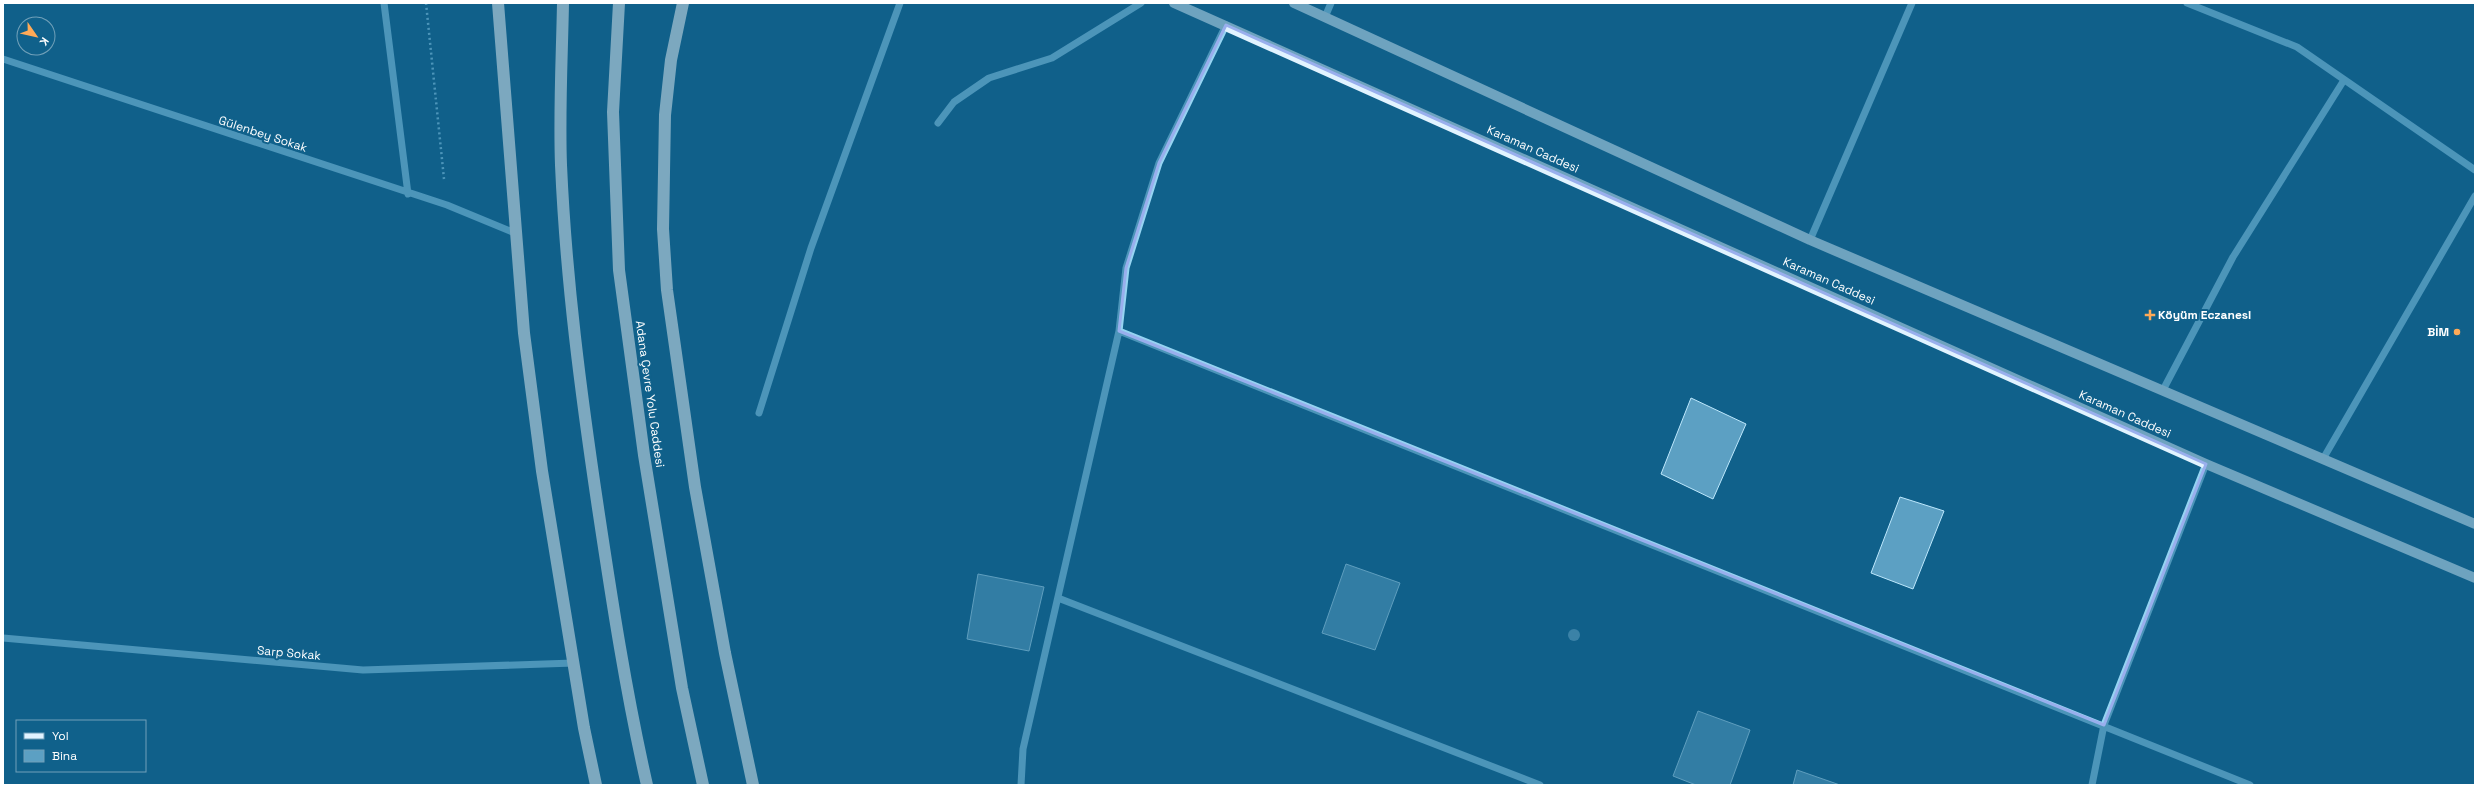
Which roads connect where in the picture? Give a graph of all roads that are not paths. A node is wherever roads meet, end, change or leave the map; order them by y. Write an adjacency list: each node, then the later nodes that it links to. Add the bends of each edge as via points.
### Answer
1 (384, 3): 19 (street)
2 (498, 3): 21 (highway)
3 (563, 3): 35 (highway, via 561,163 565,236 581,397 614,620 632,721)
4 (619, 3): 36 (highway, Adana Çevre Yolu Caddesi, via 613,112 619,270 644,455 682,688)
5 (683, 3): 37 (highway, via 671,60 665,115 664,229 667,290 695,488 725,653)
6 (900, 3): 25 (street, via 811,248)
7 (1141, 3): 17 (street, via 1052,58 989,78 954,102)
8 (1174, 3): 14 (main road, Karaman Caddesi)
9 (1294, 3): 13 (main road)
10 (1331, 3): 13 (street)
11 (1912, 3): 22 (street)
12 (2187, 3): 16 (street, via 2297,47)
13 (1326, 17): 22 (main road)
14 (1226, 26): 23 (street, via 1159,163 1126,268); 27 (main road, Karaman Caddesi)
15 (3, 59): 19 (street, Gülenbey Sokak)
16 (2344, 80): 18 (street); 24 (street, via 2233,256)
17 (938, 123)
18 (2475, 170)
19 (408, 194): 21 (street, Gülenbey Sokak, via 447,205)
20 (2475, 196): 26 (street)
21 (515, 233): 32 (highway, via 524,333 542,471)
22 (1810, 240): 24 (main road)
23 (1119, 332): 30 (street); 33 (street)
24 (2163, 390): 26 (main road)
25 (759, 413)
26 (2323, 459): 28 (main road)
27 (2206, 464): 29 (main road, Karaman Caddesi); 33 (street)
28 (2475, 524)
29 (2475, 578)
30 (1058, 598): 38 (street, via 1023,750); 39 (street)
31 (3, 638): 32 (street, Sarp Sokak, via 363,670)
32 (574, 663): 34 (highway)
33 (2104, 725): 40 (street); 41 (street)
34 (596, 785)
35 (647, 785)
36 (703, 785)
37 (753, 785)
38 (1021, 785)
39 (1540, 785)
40 (2092, 785)
41 (2250, 785)

